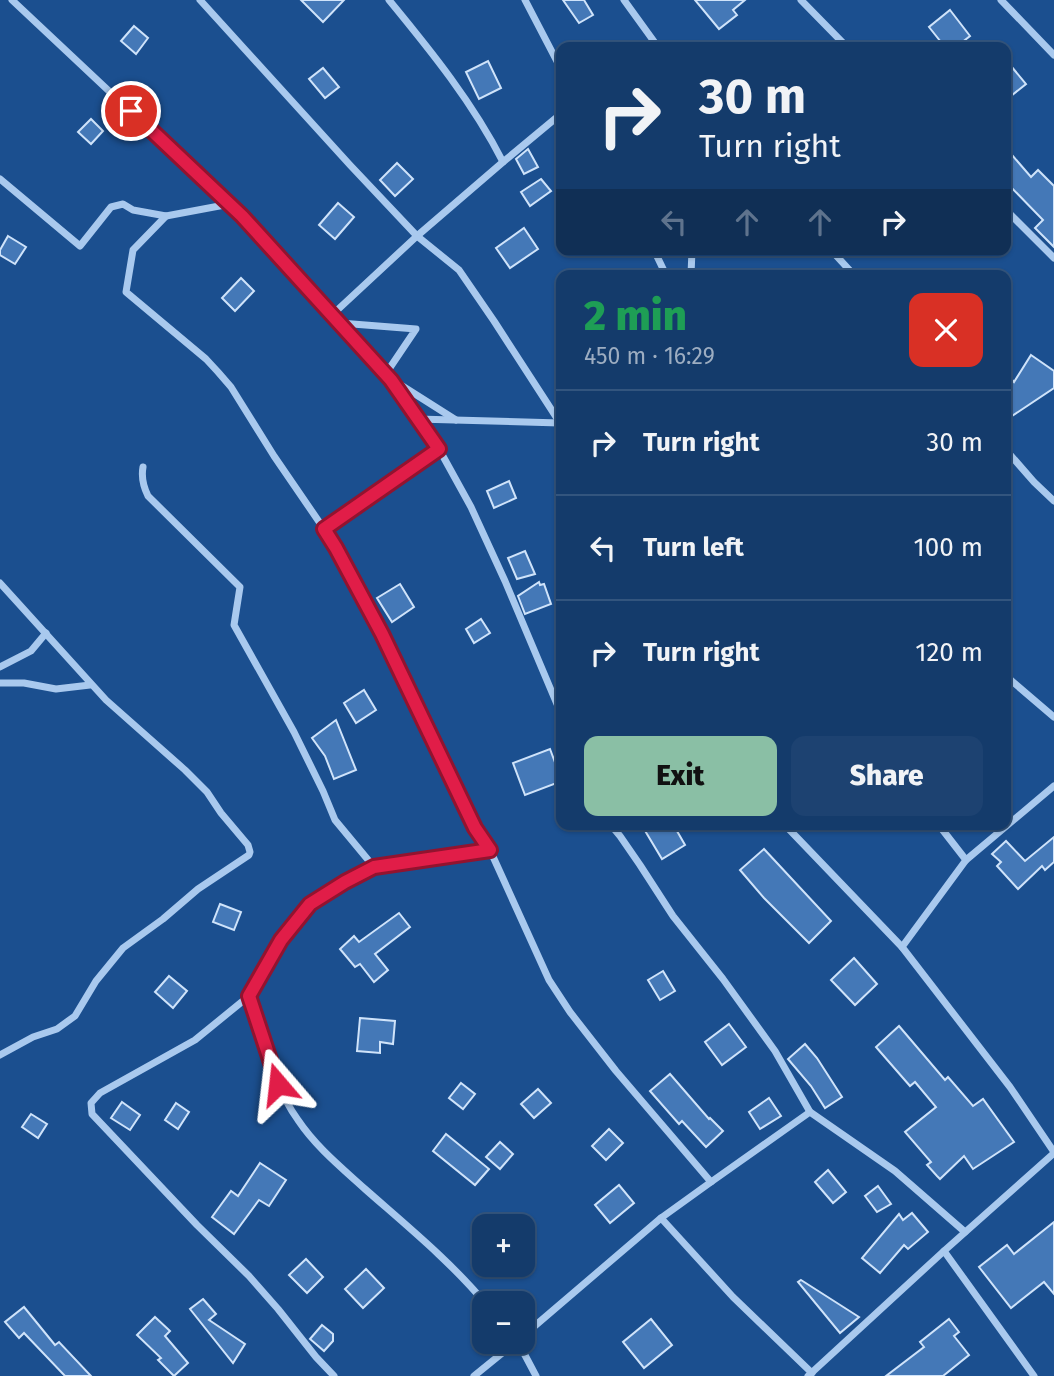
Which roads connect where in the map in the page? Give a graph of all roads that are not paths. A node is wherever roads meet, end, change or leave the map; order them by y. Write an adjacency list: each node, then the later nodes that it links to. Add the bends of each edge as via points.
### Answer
1 (12, 0): 15 (street)
2 (200, 0): 18 (street)
3 (389, 0): 13 (street, via 428,47 487,131)
4 (525, 0): 11 (street)
5 (624, 0): 8 (street)
6 (801, 0): 9 (street)
7 (1001, 0): 10 (street)
8 (654, 42)
9 (842, 42)
10 (1054, 55)
11 (556, 59)
12 (556, 118): 13 (street)
13 (503, 162): 18 (street)
14 (0, 179): 17 (street, via 79,246 111,207 123,204)
15 (230, 204): 17 (street); 22 (street)
16 (1011, 215): 20 (street)
17 (166, 216): 33 (street, via 133,250 127,292 206,359 231,387)
18 (417, 236): 22 (street); 25 (street, via 459,270)
19 (837, 256): 21 (street)
20 (1054, 258)
21 (849, 270)
22 (332, 316): 23 (street)
23 (339, 323): 24 (street); 24 (street, via 416,329)
24 (386, 375): 26 (street); 27 (street)
25 (556, 416)
26 (417, 419): 27 (street); 29 (street)
27 (456, 420): 28 (street)
28 (556, 424)
29 (439, 449): 33 (street); 40 (street, via 471,507)
30 (1011, 456): 32 (street)
31 (142, 467): 50 (street, via 148,496 240,587 234,625 294,732 335,820)
32 (1054, 501)
33 (324, 529): 48 (street)
34 (0, 583): 35 (street)
35 (47, 633): 36 (street, via 31,652); 39 (street)
36 (0, 667)
37 (1011, 680): 41 (street)
38 (0, 683): 39 (street, via 56,689)
39 (90, 685): 53 (street, via 208,792 250,852 123,948 75,1016)
40 (556, 702)
41 (1054, 717)
42 (1054, 786): 43 (street)
43 (1011, 822)
44 (615, 830): 54 (street, via 775,1051)
45 (790, 830): 51 (street)
46 (943, 830): 49 (street)
47 (1002, 830): 49 (street)
48 (490, 850): 50 (street); 56 (street, via 549,980 570,1012)
49 (966, 860): 51 (street)
50 (374, 867): 52 (street, via 310,904 281,940)
51 (902, 947): 55 (street)
52 (249, 996): 60 (street, via 278,1084 297,1120 329,1157); 65 (street, via 195,1040 100,1093 91,1103 92,1114 249,1276)
53 (0, 1055)
54 (810, 1112): 56 (street); 58 (street, via 894,1171)
55 (1054, 1152): 58 (street)
56 (711, 1182): 57 (street)
57 (661, 1218): 61 (street); 64 (street)
58 (965, 1232): 59 (street)
59 (944, 1251): 64 (street); 68 (street)
60 (475, 1291)
61 (535, 1326)
62 (502, 1354): 66 (street)
63 (524, 1354): 67 (street)
64 (810, 1374)
65 (334, 1376)
66 (474, 1376)
67 (536, 1376)
68 (1034, 1376)

